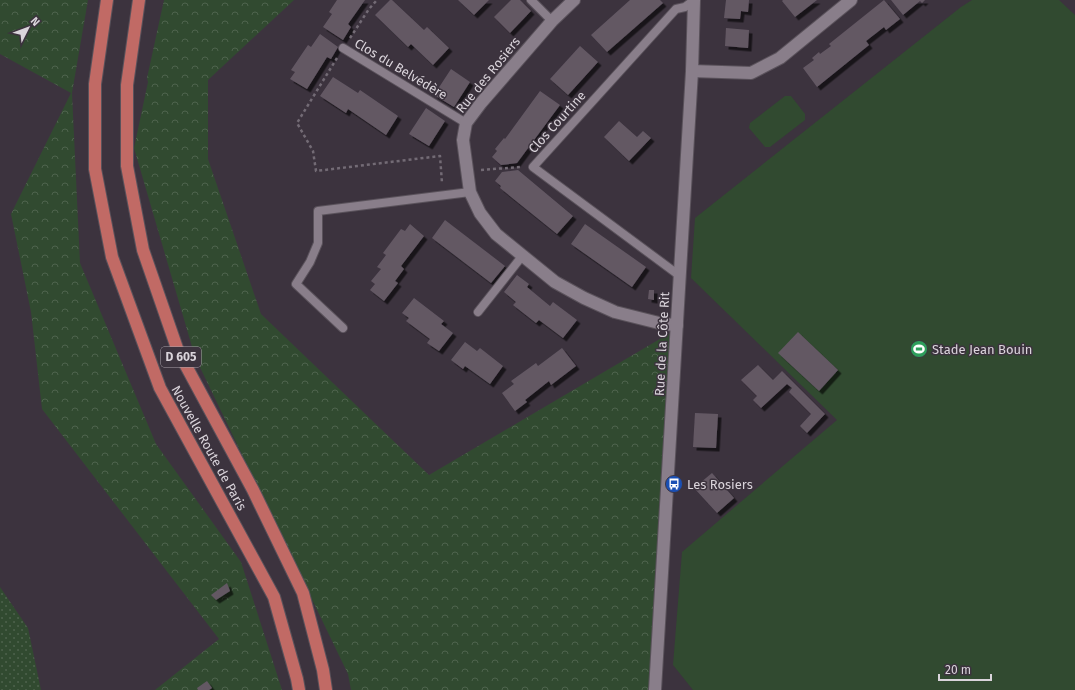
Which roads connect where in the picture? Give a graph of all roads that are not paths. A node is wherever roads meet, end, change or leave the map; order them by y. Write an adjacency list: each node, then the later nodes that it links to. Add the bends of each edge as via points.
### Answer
1 (107, 0): 17 (main road, Nouvelle Route de Paris / D 605, via 96,84 95,169 112,257 160,388 274,596)
2 (139, 0): 18 (main road, Nouvelle Route de Paris / D 605, via 127,85 127,166 143,250 178,351 253,490 303,593)
3 (530, 0): 7 (lane)
4 (574, 0): 7 (street, Rue des Rosiers)
5 (694, 0): 9 (street, Rue de la Côte Rit); 13 (lane, Clos Courtine, via 685,7 676,9 533,166)
6 (851, 0): 9 (street, via 780,58 751,74)
7 (552, 21): 10 (street, Rue des Rosiers, via 480,103)
8 (343, 48): 10 (lane, Clos du Belvédère)
9 (692, 71): 13 (street, Rue de la Côte Rit)
10 (466, 123): 11 (street, Rue des Rosiers, via 463,140)
11 (470, 192): 12 (street, Rue des Rosiers, via 480,213 496,234); 16 (lane, via 318,211 318,243 296,284)
12 (523, 255): 14 (lane); 15 (street, Rue des Rosiers, via 555,282 584,298 615,312)
13 (680, 276): 15 (street, Rue de la Côte Rit)
14 (478, 312)
15 (677, 325): 19 (street, Rue de la Côte Rit)
16 (343, 328)
17 (299, 690)
18 (326, 690)
19 (655, 690)

